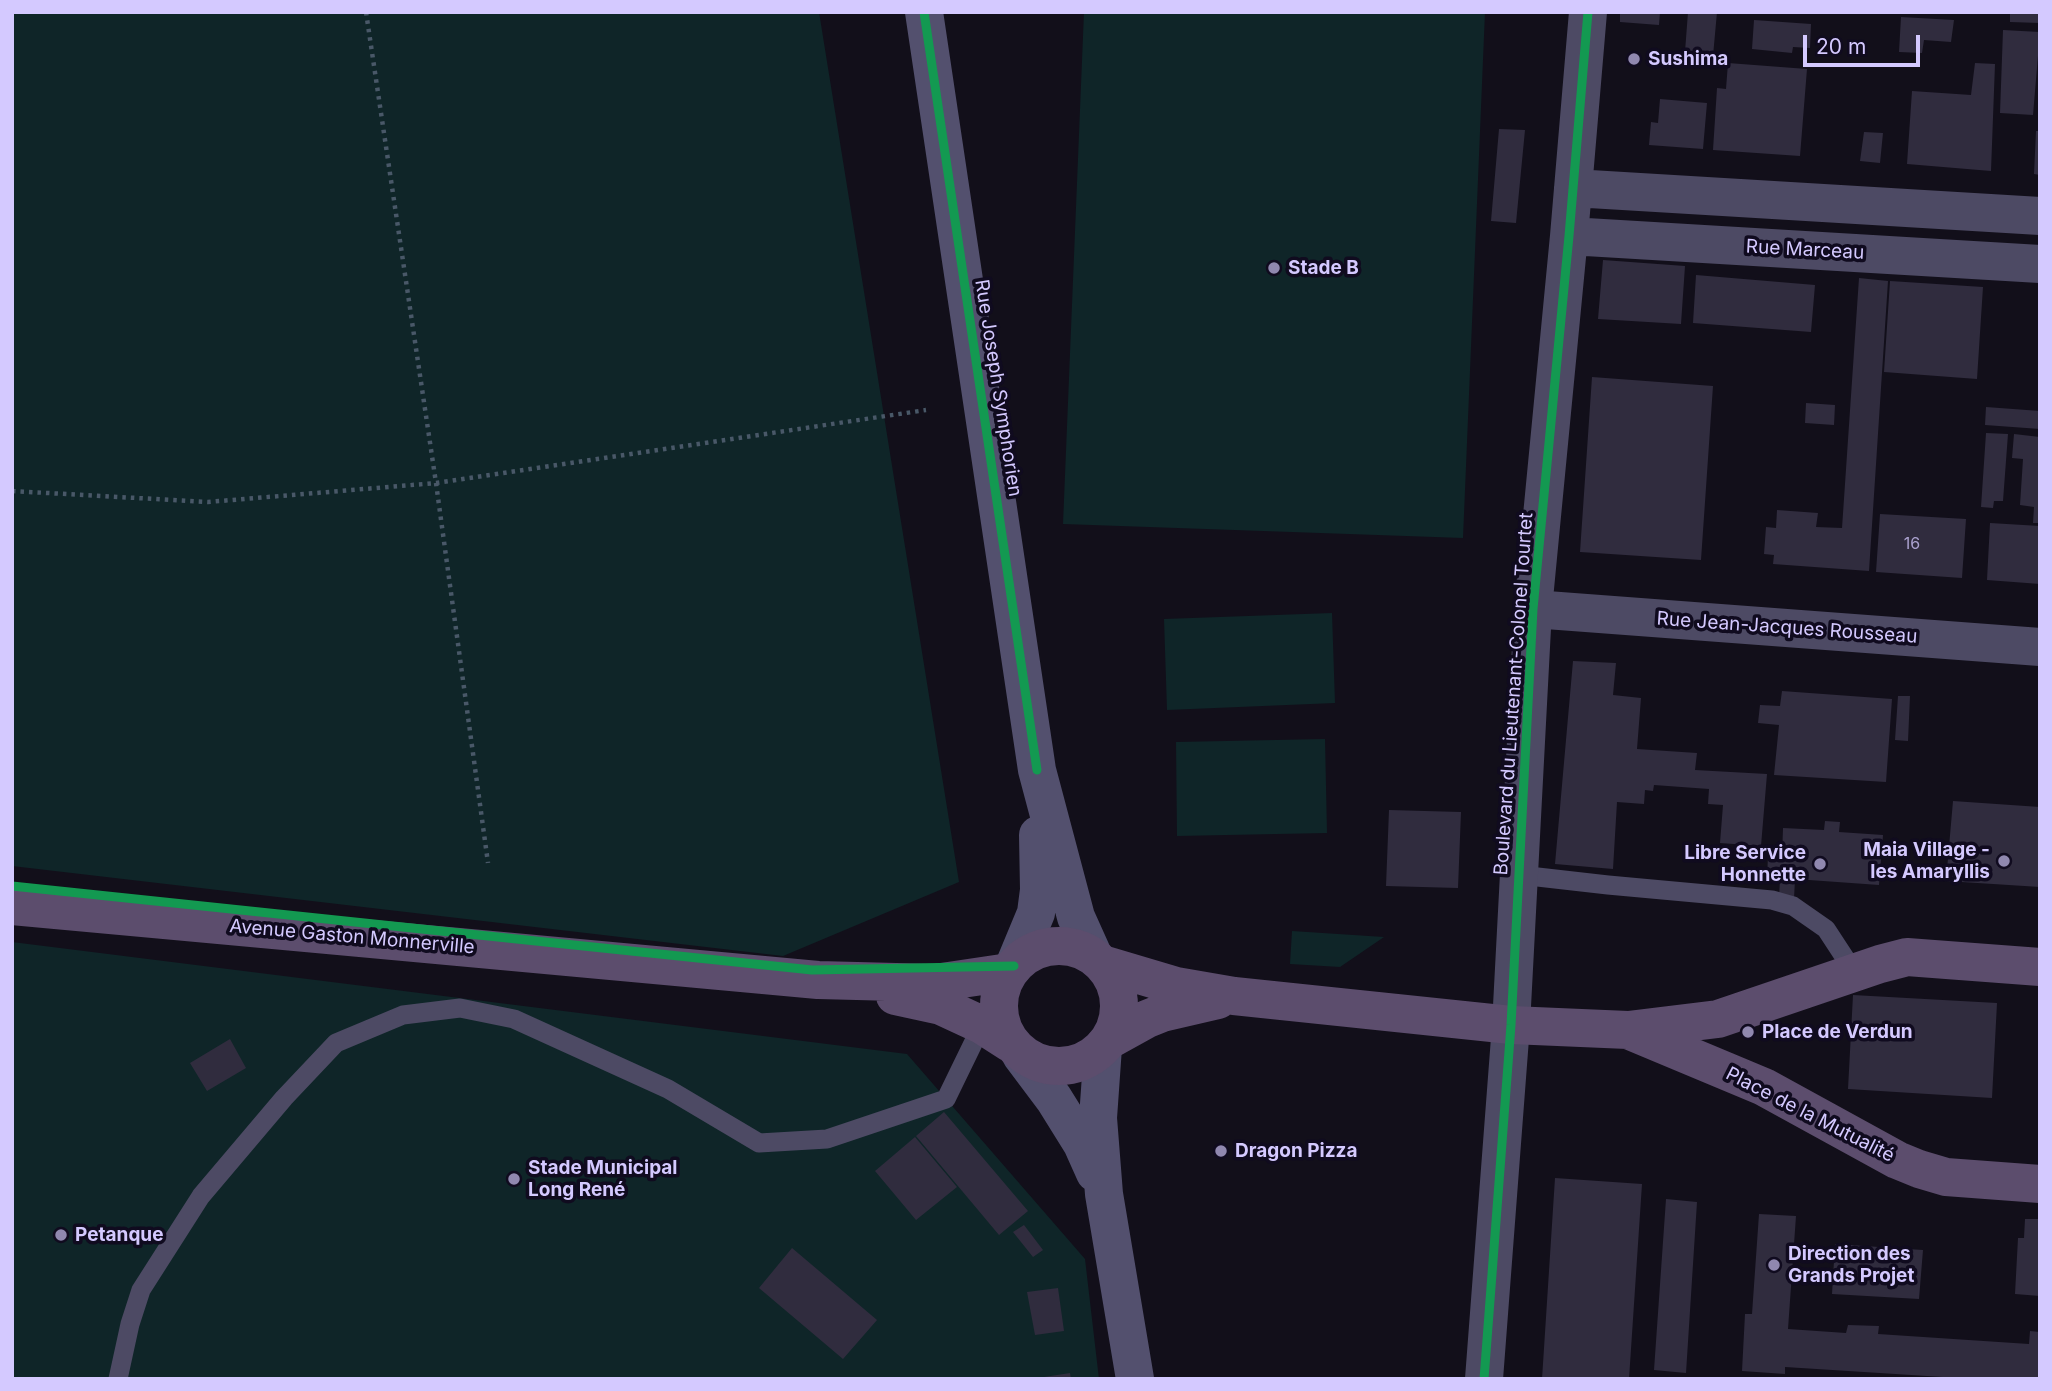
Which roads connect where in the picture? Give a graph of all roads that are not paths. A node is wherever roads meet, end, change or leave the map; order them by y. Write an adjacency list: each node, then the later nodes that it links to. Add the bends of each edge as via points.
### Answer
1 (924, 12): 9 (street, Rue Joseph Symphorien)
2 (1588, 12): 3 (street, Boulevard du Lieutenant-Colonel Tourtet)
3 (1573, 188): 4 (street); 5 (street, Boulevard du Lieutenant-Colonel Tourtet)
4 (2040, 216)
5 (1570, 236): 6 (street, Rue Marceau); 7 (street, Boulevard du Lieutenant-Colonel Tourtet)
6 (2040, 264)
7 (1534, 609): 8 (street, Rue Jean-Jacques Rousseau); 10 (street, Boulevard du Lieutenant-Colonel Tourtet)
8 (2040, 647)
9 (1037, 770): 12 (street, Rue Joseph Symphorien, via 1076,918); 14 (street, Rue Joseph Symphorien, via 1036,913)
10 (1520, 874): 15 (lane, via 1772,900 1793,906 1837,942); 18 (street, Boulevard du Lieutenant-Colonel Tourtet)
11 (12, 906): 16 (main road, Avenue Gaston Monnerville)
12 (1098, 960): 14 (main road, via 1081,950 1052,946 1024,956); 17 (main road, via 1176,986); 21 (main road, via 1112,977 1120,1009)
13 (2040, 967): 15 (main road, via 1907,957)
14 (1011, 969): 16 (main road, Avenue Gaston Monnerville, via 936,983); 20 (main road, via 998,1001)
15 (1849, 974): 19 (main road, via 1718,1019)
16 (818, 980): 20 (main road, Avenue Gaston Monnerville, via 941,1006)
17 (1234, 996): 18 (main road); 21 (main road, via 1162,1013)
18 (1511, 1025): 19 (main road); 26 (street, Boulevard du Lieutenant-Colonel Tourtet)
19 (1629, 1031): 22 (main road, Place de la Mutualité, via 1764,1087 1919,1169 1946,1177)
20 (1005, 1041): 21 (main road, via 1041,1065 1063,1067 1085,1061); 23 (street, via 1055,1099); 24 (lane, via 946,1099 827,1139 759,1143 668,1089 514,1018 460,1008 403,1015 336,1042 201,1196 141,1290)
21 (1107, 1044): 23 (street, via 1098,1118)
22 (2040, 1184)
23 (1104, 1194): 25 (street)
24 (118, 1379)
25 (1135, 1379)
26 (1484, 1379)

